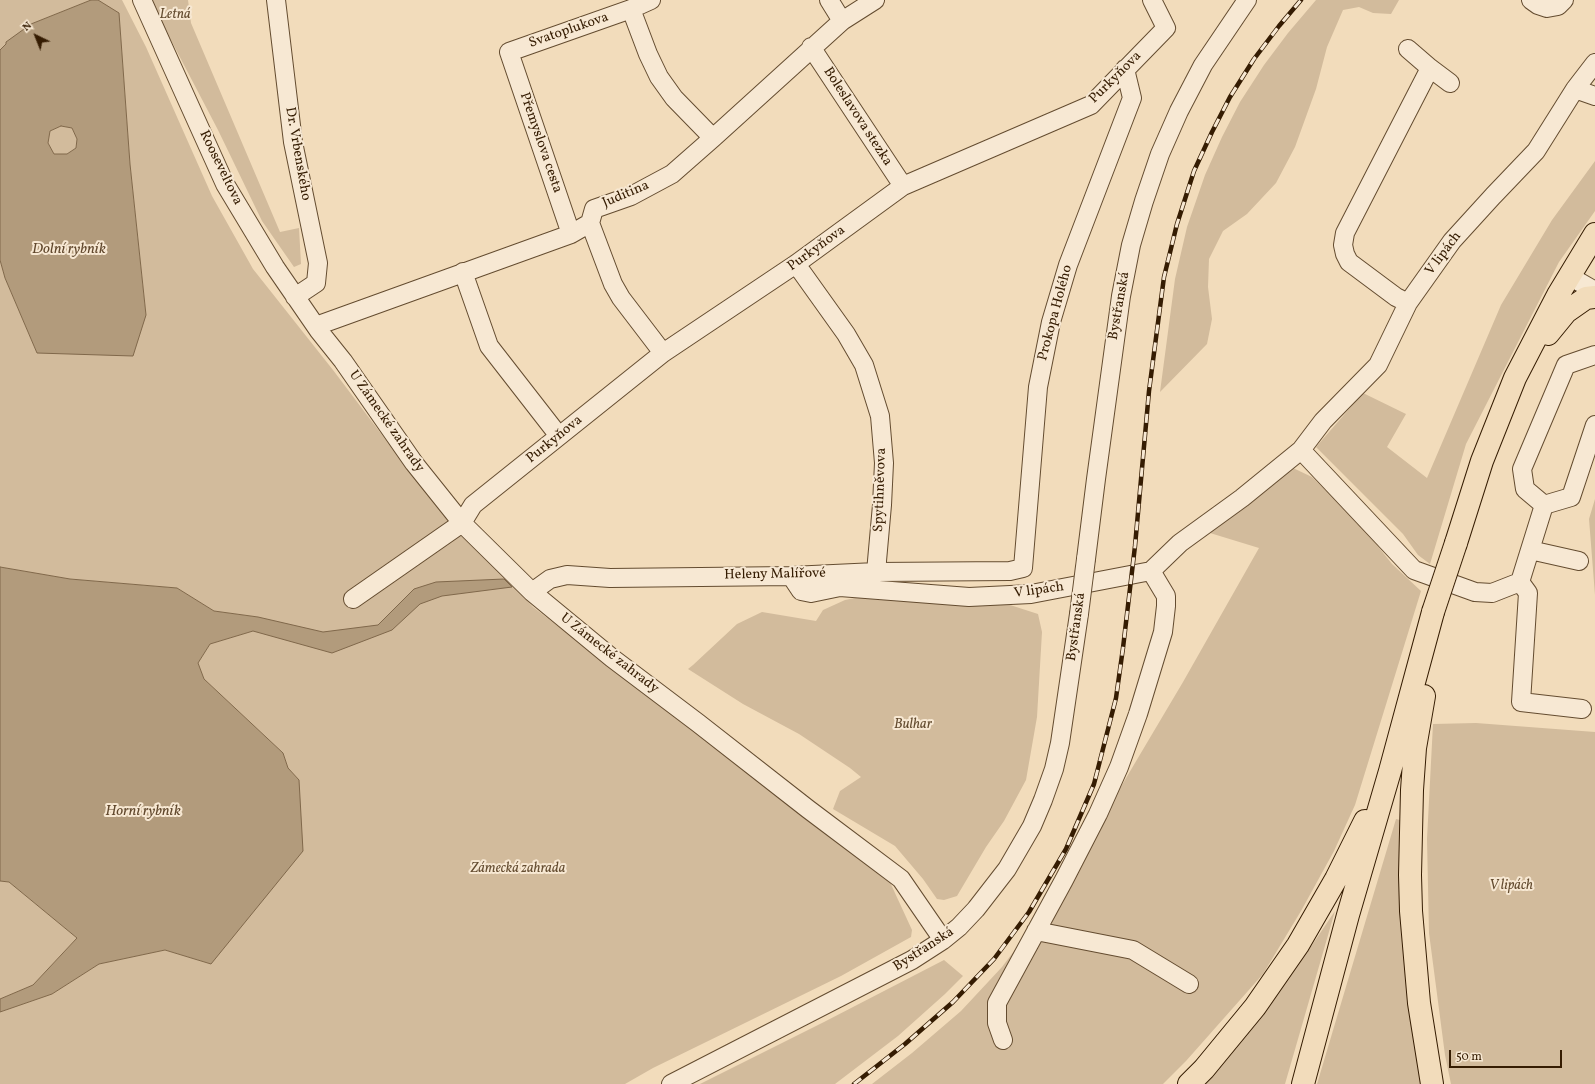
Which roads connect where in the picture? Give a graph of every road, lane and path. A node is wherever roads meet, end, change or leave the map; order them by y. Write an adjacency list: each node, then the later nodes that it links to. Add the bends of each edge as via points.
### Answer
1 (142, 0): 30 (street, Rooseveltova, via 225,184)
2 (276, 0): 30 (street, Dr. Vrbenského, via 293,142 318,263 316,284)
3 (651, 0): 10 (street, Svatoplukova)
4 (829, 0): 11 (street)
5 (875, 0): 11 (street, Juditina)
6 (1152, 0): 17 (street, Purkyňova, via 1166,28)
7 (1247, 0): 55 (street, Bystřanská, bridge, via 1203,64 1160,154 1131,245 1121,296 1079,614 1054,769 1032,826 1021,846 993,889 959,927)
8 (1531, 0): 9 (street, via 1548,8 1558,6)
9 (1564, 0)
10 (631, 9): 14 (street, Svatoplukova); 21 (street, via 659,77 674,98)
11 (842, 21): 12 (street, Juditina)
12 (811, 47): 21 (street, Juditina); 22 (street, Boleslavova stezka)
13 (1408, 49): 16 (street)
14 (509, 52): 24 (street, Přemyslova cesta)
15 (1595, 63): 19 (street, V lipách)
16 (1430, 68): 18 (street); 32 (street, via 1345,233 1343,245 1344,254 1349,262)
17 (1125, 69): 22 (street, Purkyňova, via 1091,105); 44 (street, Prokopa Holého, via 1132,98 1068,265 1051,322 1038,386)
18 (1450, 83)
19 (1575, 89): 20 (street); 32 (street, V lipách, via 1536,151 1452,241)
20 (1595, 96)
21 (713, 138): 23 (street, Juditina, via 672,174 631,196 594,209)
22 (903, 186): 26 (street, Purkyňova)
23 (590, 223): 24 (street, Juditina); 34 (street, via 613,284)
24 (571, 234): 27 (street, Juditina)
25 (1595, 234): 28 (main road)
26 (796, 264): 34 (street, Purkyňova); 46 (street, Spytihněvova, via 846,334 864,365 880,416 884,463)
27 (463, 272): 33 (street, Juditina); 38 (street, via 490,346)
28 (1569, 276): 29 (street); 36 (main road)
29 (1595, 291)
30 (296, 297): 33 (street, Rooseveltova)
31 (1595, 297): 36 (main road, via 1586,298 1566,312)
32 (1408, 303): 39 (street, V lipách, via 1378,365 1323,421)
33 (316, 326): 41 (street, U Zámecké zahrady, via 414,463)
34 (663, 353): 38 (street, Purkyňova)
35 (1595, 355): 40 (street, via 1566,365 1522,469 1524,489)
36 (1515, 378): 51 (main road, bridge, via 1482,461 1456,543)
37 (1595, 425): 40 (street, via 1571,497)
38 (559, 436): 41 (street, Purkyňova, via 473,505)
39 (1300, 450): 45 (street, V lipách, via 1242,498 1180,543); 48 (street, via 1414,570 1475,592 1492,593)
40 (1544, 505): 42 (street)
41 (462, 523): 49 (street, U Zámecké zahrady); 50 (street)
42 (1530, 550): 43 (street); 48 (street)
43 (1579, 561)
44 (1023, 568): 46 (street, Heleny Malířové, via 1010,571)
45 (1151, 571): 47 (street, V lipách, via 1031,594 969,597 840,587 811,593 801,591); 54 (street, via 1166,596 1166,606 1163,632 1138,714 1101,807)
46 (876, 572): 47 (street, Heleny Malířové)
47 (791, 576): 49 (street, Heleny Malířové, via 610,578 568,575 550,579)
48 (1520, 582): 52 (street, via 1528,593 1521,702)
49 (532, 592): 55 (street, U Zámecké zahrady, via 749,772 808,810 901,879)
50 (352, 599)
51 (1438, 613): 53 (main road); 61 (main road, via 1418,725 1412,783 1411,829 1411,911 1419,1003)
52 (1582, 709)
53 (1390, 771): 59 (main road, via 1336,879 1298,945 1255,1007); 60 (main road)
54 (1036, 931): 56 (street, via 1133,950); 57 (street, via 997,1003 997,1023)
55 (943, 940): 58 (street, Bystřanská, via 912,960)
56 (1189, 984)
57 (1003, 1040)
58 (671, 1084)
59 (1189, 1084)
60 (1303, 1084)
61 (1432, 1084)

